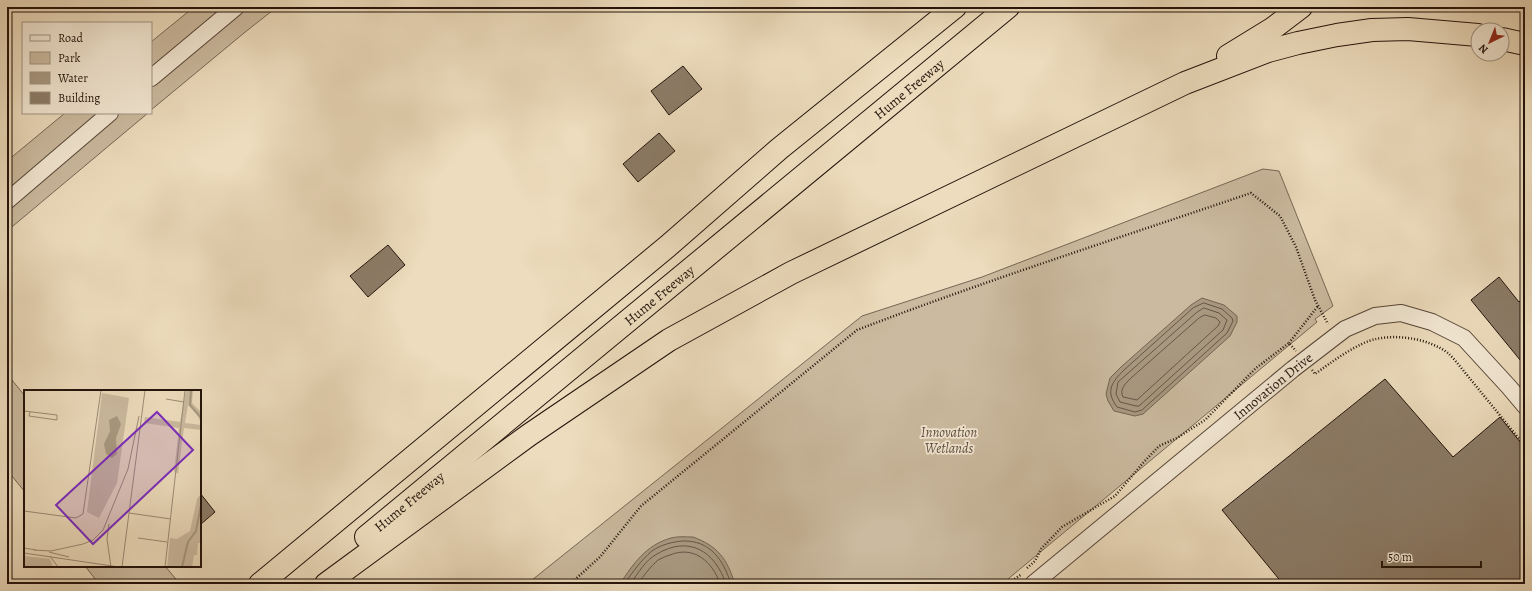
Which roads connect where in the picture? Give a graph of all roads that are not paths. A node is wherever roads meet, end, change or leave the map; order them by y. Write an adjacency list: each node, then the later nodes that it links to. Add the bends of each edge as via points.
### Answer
1 (236, 7): 8 (street)
2 (955, 7): 13 (highway, via 779,149 668,246)
3 (1008, 7): 14 (highway, Hume Freeway)
4 (1301, 7): 9 (highway, via 1272,29)
5 (1470, 34): 9 (highway, via 1408,29 1372,30 1337,35 1268,51)
6 (1510, 41): 7 (highway)
7 (1525, 44)
8 (152, 77)
9 (1185, 83): 15 (highway, via 790,273 669,340 529,435)
10 (109, 114): 11 (street)
11 (7, 201)
12 (1525, 406): 16 (street, Innovation Drive, via 1464,338 1432,322 1401,313 1375,316 1345,329 1293,369)
13 (260, 584)
14 (310, 584)
15 (326, 584)
16 (1033, 584)

